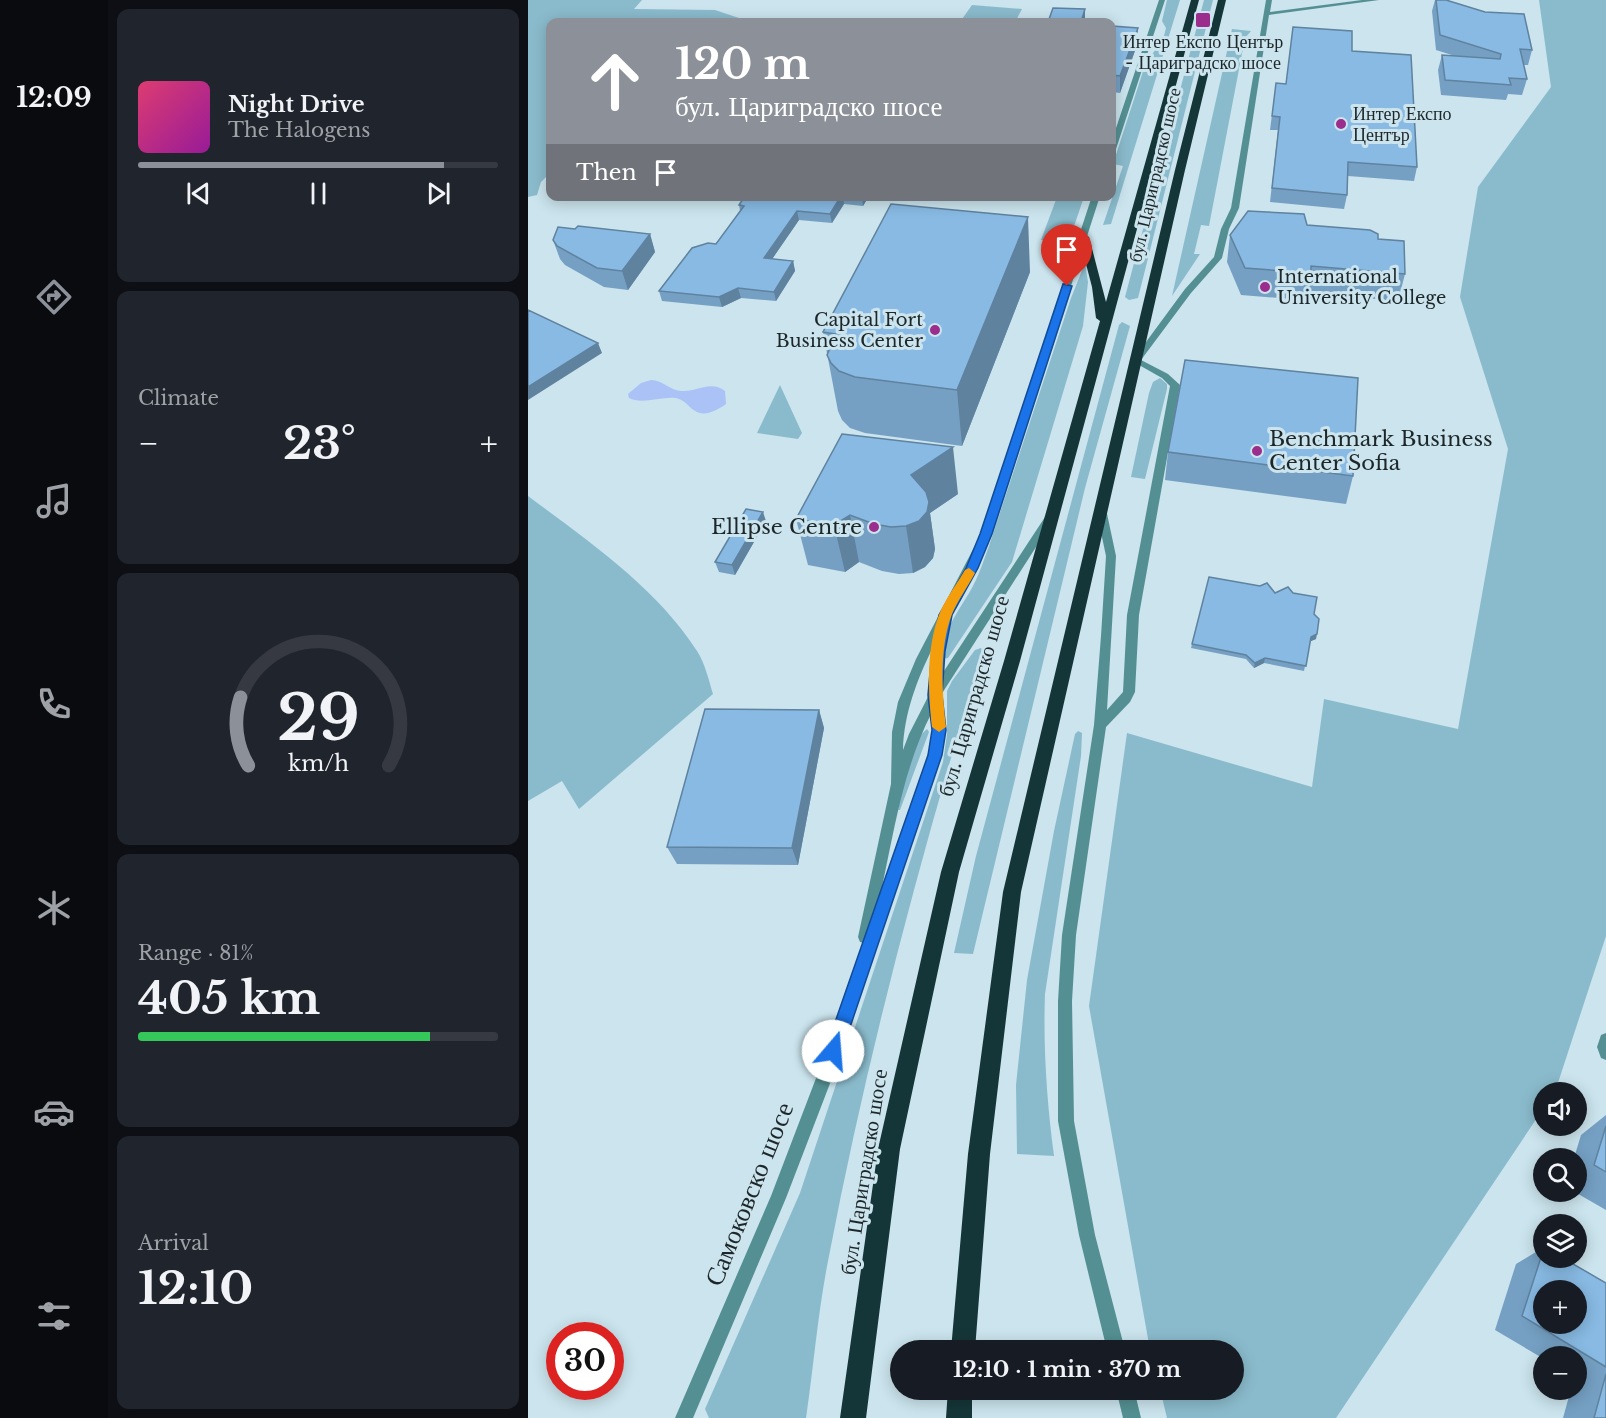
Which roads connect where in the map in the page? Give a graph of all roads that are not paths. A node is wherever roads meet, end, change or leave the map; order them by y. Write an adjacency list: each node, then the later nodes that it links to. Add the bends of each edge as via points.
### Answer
1 (1162, 0): 7 (street, бул. Цариградско шосе)
2 (1195, 0): 10 (highway, бул. Цариградско шосе)
3 (1222, 0): 11 (highway, бул. Цариградско шосе)
4 (1269, 0): 6 (street, бул. Цариградско шосе)
5 (1376, 0): 6 (street)
6 (1267, 14): 11 (street, бул. Цариградско шосе, via 1235,208 1218,258 1188,291)
7 (1116, 137)
8 (1095, 201): 9 (street, бул. Цариградско шосе)
9 (1084, 237): 10 (highway, via 1098,287); 14 (street, бул. Цариградско шосе, via 986,534)
10 (1103, 324): 13 (highway, бул. Цариградско шосе)
11 (1136, 362): 12 (highway, бул. Цариградско шосе); 16 (street, via 1176,385 1133,615 1129,693)
12 (1101, 509): 16 (street, via 1111,556); 21 (highway, бул. Цариградско шосе, via 1012,892 979,1154)
13 (1050, 518): 15 (street, Самоковско шосе); 26 (highway, бул. Цариградско шосе, via 950,872 889,1149)
14 (946, 615): 15 (street, бул. Цариградско шосе, via 938,651); 17 (street, бул. Цариградско шосе, via 923,655 903,704 897,739)
15 (935, 695): 17 (street, Самоковско шосе, via 915,734); 18 (street, Самоковско шосе, via 939,730 935,755)
16 (1100, 725): 22 (street, via 1069,935 1066,1121 1087,1235)
17 (897, 784): 18 (street, Самоковско шосе)
18 (854, 987): 25 (street, Самоковско шосе, via 826,1073 777,1198)
19 (1606, 1041): 20 (street)
20 (1606, 1053)
21 (964, 1340)
22 (1113, 1340)
23 (959, 1400): 27 (highway)
24 (1128, 1400): 28 (street)
25 (684, 1418)
26 (853, 1418)
27 (958, 1418)
28 (1132, 1418)

